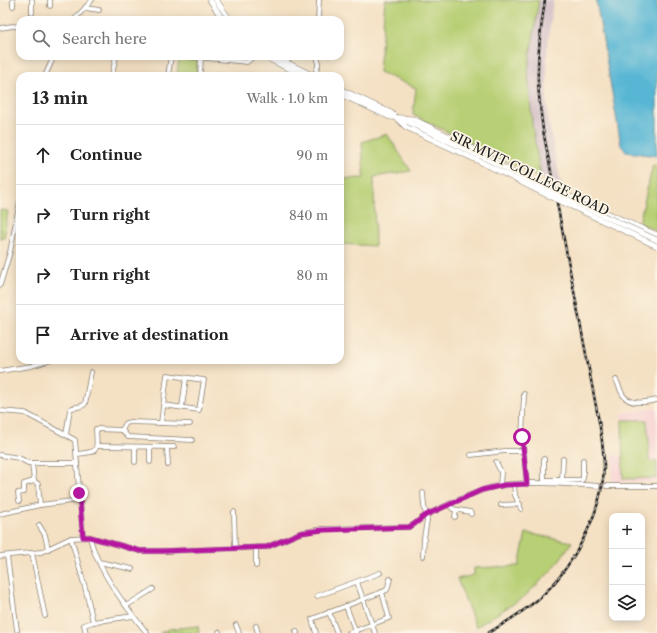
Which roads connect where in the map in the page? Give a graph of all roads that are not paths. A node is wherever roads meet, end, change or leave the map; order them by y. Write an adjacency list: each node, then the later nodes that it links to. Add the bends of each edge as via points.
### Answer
1 (13, 0): 8 (street)
2 (32, 0): 12 (street)
3 (50, 0): 9 (street)
4 (92, 0): 10 (street)
5 (210, 0): 14 (main road)
6 (216, 0): 15 (main road)
7 (319, 0): 16 (street)
8 (14, 6)
9 (50, 6)
10 (85, 8): 11 (street); 13 (street)
11 (99, 10)
12 (32, 13)
13 (79, 16)
14 (220, 16)
15 (227, 16)
16 (318, 16)
17 (16, 26): 18 (street)
18 (0, 28)
19 (52, 60): 28 (street)
20 (115, 60): 29 (street)
21 (170, 60): 30 (street)
22 (201, 60): 31 (street)
23 (228, 60): 24 (street)
24 (249, 60)
25 (271, 60): 32 (main road)
26 (282, 60): 33 (main road)
27 (318, 60): 34 (street)
28 (47, 72)
29 (113, 72)
30 (169, 72)
31 (200, 72)
32 (296, 72)
33 (306, 72)
34 (316, 72)
35 (344, 91): 37 (main road, SIR MVIT COLLEGE ROAD, via 391,112)
36 (344, 96): 37 (main road, SIR MVIT COLLEGE ROAD)
37 (395, 117): 38 (main road, SIR MVIT COLLEGE ROAD, via 406,127); 40 (main road, SIR MVIT COLLEGE ROAD, via 413,119 562,196 580,199)
38 (482, 159): 41 (main road, SIR MVIT COLLEGE ROAD, bridge); 42 (main road, SIR MVIT COLLEGE ROAD, bridge, via 541,192)
39 (16, 232): 43 (street)
40 (657, 236)
41 (657, 240)
42 (657, 246)
43 (0, 285)
44 (38, 364): 45 (street)
45 (0, 371)
46 (91, 372): 57 (street, via 85,404 70,409)
47 (186, 378): 51 (street, via 167,375); 52 (street); 52 (street, via 204,380 199,410)
48 (616, 380): 50 (street, via 627,400 644,403)
49 (524, 394): 64 (street)
50 (657, 400)
51 (163, 405): 52 (street); 54 (street)
52 (182, 407)
53 (0, 412): 57 (street, via 25,413)
54 (161, 423): 55 (street); 56 (street, via 130,422 126,423)
55 (190, 424)
56 (122, 430): 58 (street, via 128,437); 59 (street, via 96,429)
57 (66, 435): 65 (street, via 75,440)
58 (192, 440)
59 (97, 446): 60 (street); 65 (street, via 92,452)
60 (135, 447): 63 (street); 71 (street)
61 (168, 447): 62 (street); 63 (street); 76 (street)
62 (174, 447)
63 (150, 448): 72 (street)
64 (524, 451): 67 (street); 80 (street)
65 (76, 454): 75 (street)
66 (0, 455): 74 (street)
67 (471, 455)
68 (544, 459): 79 (street)
69 (563, 459): 77 (street)
70 (583, 460): 77 (street, via 582,480)
71 (135, 462)
72 (150, 462)
73 (496, 462): 82 (street, via 501,472)
74 (32, 463): 75 (street); 78 (street)
75 (77, 463): 87 (street)
76 (168, 465)
77 (562, 480): 79 (street)
78 (34, 481): 88 (street, via 24,484 24,492 18,492); 90 (street, via 38,484)
79 (544, 482): 80 (street); 83 (street)
80 (527, 484): 81 (street)
81 (514, 485): 82 (street); 89 (street, via 515,495)
82 (500, 486): 91 (street, via 482,490)
83 (598, 486)
84 (606, 486): 85 (street)
85 (657, 486)
86 (423, 493): 98 (street)
87 (80, 500): 90 (street); 101 (street)
88 (19, 501)
89 (520, 504): 92 (street); 93 (street)
90 (40, 505): 96 (street)
91 (449, 505): 94 (street); 98 (street)
92 (501, 505)
93 (521, 509)
94 (456, 510): 97 (street); 99 (street)
95 (234, 512): 105 (street)
96 (0, 514)
97 (471, 514)
98 (426, 515): 104 (street, via 409,527 322,530 300,533 267,547); 110 (street)
99 (455, 517)
100 (39, 524): 106 (street)
101 (83, 537): 102 (street); 103 (street)
102 (90, 537): 105 (street, via 140,551); 111 (street)
103 (71, 538): 106 (street); 126 (street)
104 (256, 547): 105 (street); 112 (street)
105 (235, 548)
106 (48, 549): 107 (street)
107 (32, 553): 109 (street); 124 (street)
108 (0, 556): 109 (street)
109 (7, 556): 130 (street)
110 (423, 556)
111 (99, 562): 113 (street); 121 (street)
112 (256, 566)
113 (132, 569)
114 (380, 573): 116 (street)
115 (390, 579): 118 (street, via 387,590)
116 (357, 582): 119 (street); 120 (street)
117 (153, 589): 121 (street)
118 (382, 592): 120 (street); 128 (street, via 389,618)
119 (317, 596)
120 (364, 599): 122 (street); 128 (street)
121 (126, 606): 125 (street)
122 (346, 606): 123 (street); 131 (street)
123 (329, 612): 136 (street, via 312,619); 137 (street)
124 (45, 616)
125 (133, 616): 126 (street); 133 (street)
126 (93, 622): 132 (street, via 84,625)
127 (236, 625): 134 (street)
128 (372, 625): 131 (street); 139 (street)
129 (256, 626): 135 (street)
130 (17, 630)
131 (356, 632): 138 (street)
132 (86, 633)
133 (147, 633)
134 (239, 633)
135 (258, 633)
136 (316, 633)
137 (337, 633)
138 (349, 633)
139 (375, 633)

